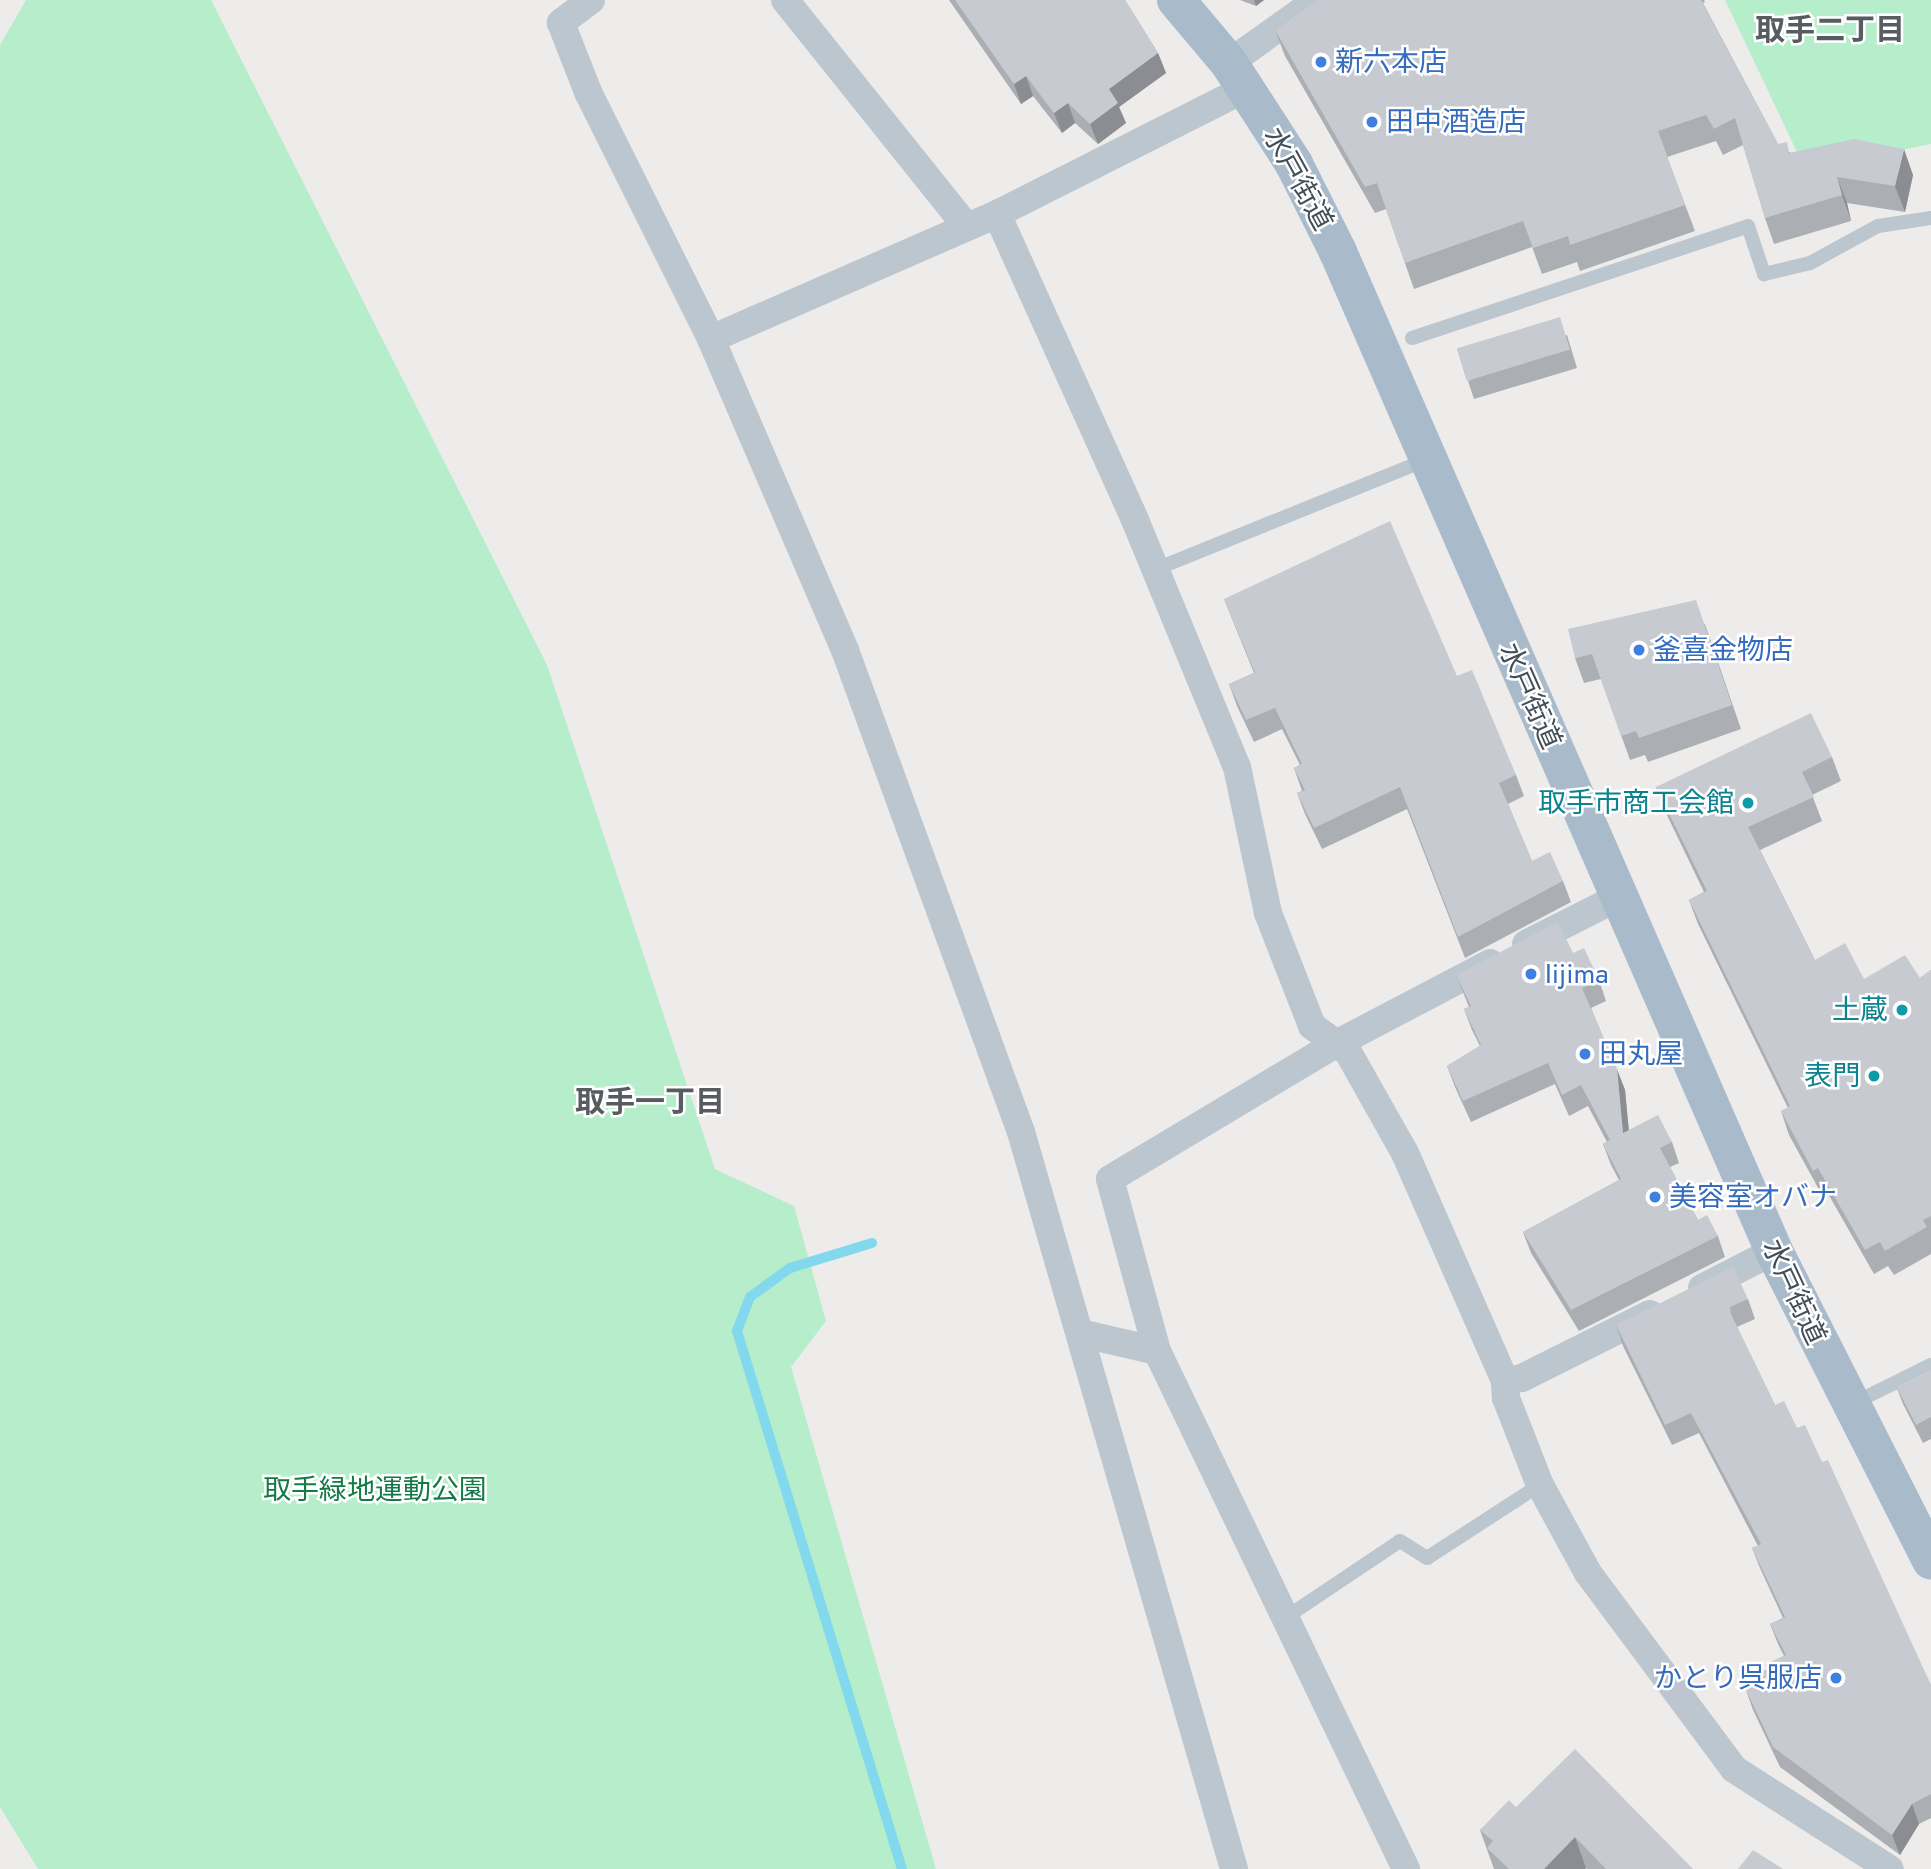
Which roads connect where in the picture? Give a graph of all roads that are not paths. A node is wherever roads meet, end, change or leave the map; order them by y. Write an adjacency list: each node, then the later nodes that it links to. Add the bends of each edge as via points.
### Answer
1 (592, 0): 10 (street, via 561,23 588,92)
2 (785, 0): 8 (street)
3 (1176, 0): 5 (main road, 水戸街道)
4 (1317, 0): 5 (street)
5 (1237, 76): 6 (street); 11 (main road, 水戸街道, via 1305,186)
6 (997, 214): 8 (street); 12 (street)
7 (1931, 218): 9 (lane, via 1878,226 1810,263 1763,274 1748,226)
8 (967, 227): 10 (street)
9 (1412, 338)
10 (711, 339): 16 (street, via 845,650 1021,1132)
11 (1430, 459): 12 (lane); 13 (main road, 水戸街道)
12 (1156, 569): 14 (street, via 1237,767 1268,913 1312,1026)
13 (1619, 897): 14 (street); 15 (main road, 水戸街道)
14 (1336, 1044): 17 (street, via 1110,1179); 19 (street, via 1348,1052 1405,1153)
15 (1774, 1251): 19 (street, via 1522,1378); 20 (main road, 水戸街道)
16 (1084, 1334): 17 (street); 24 (street)
17 (1157, 1351): 23 (street)
18 (1931, 1365): 20 (lane)
19 (1505, 1381): 21 (street, via 1506,1398)
20 (1849, 1405): 22 (main road, 水戸街道)
21 (1540, 1485): 23 (lane, via 1427,1558 1400,1541); 26 (street, via 1588,1573 1734,1769)
22 (1931, 1560)
23 (1282, 1620): 25 (street)
24 (1234, 1869)
25 (1406, 1869)
26 (1890, 1869)

